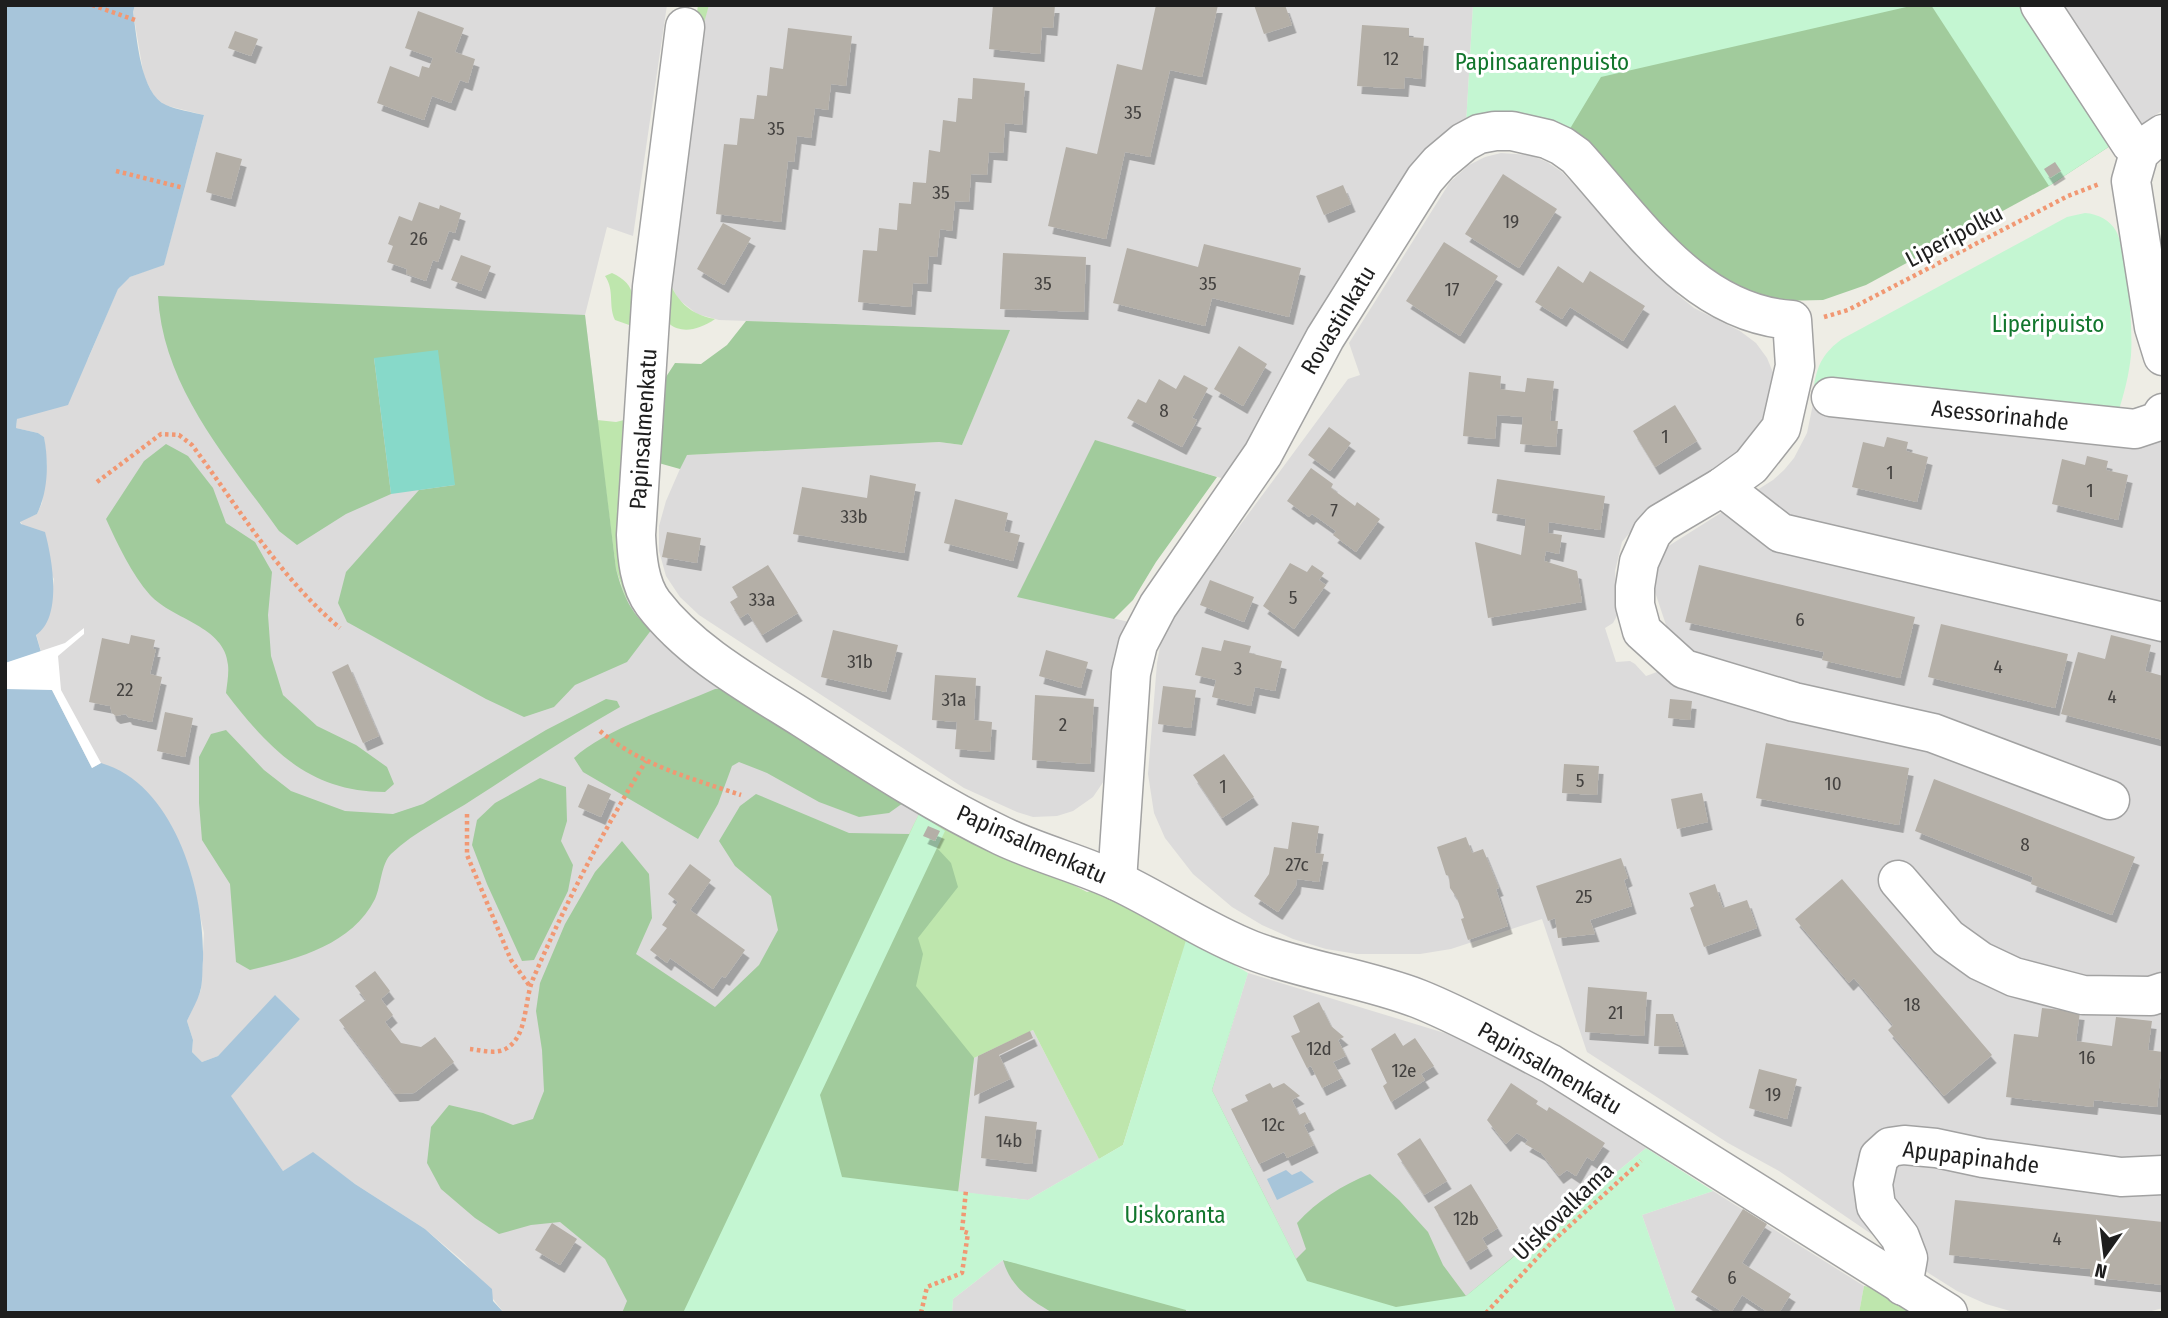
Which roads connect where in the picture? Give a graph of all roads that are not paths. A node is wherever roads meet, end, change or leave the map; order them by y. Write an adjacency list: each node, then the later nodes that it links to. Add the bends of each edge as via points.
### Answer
1 (2040, 5): 3 (street, via 2131,144)
2 (685, 27): 11 (street, Papinsalmenkatu, via 652,287 636,535 637,558 651,600 688,640 858,753 1004,837)
3 (2144, 156): 4 (street, via 2154,327)
4 (2163, 356)
5 (1830, 397): 6 (street, Asessorinahde, via 2135,429 2159,422)
6 (2163, 413)
7 (1722, 487): 8 (street, via 1781,533); 9 (street, via 1661,523 1639,562 1634,587 1642,631 1684,669 1794,702 1933,733); 11 (street, Rovastinkatu, via 1752,466 1781,428 1795,366 1792,320 1732,305 1688,277 1562,146 1530,134 1494,131 1479,134 1450,152 1419,190 1325,338 1263,454 1158,606 1138,644 1131,673)
8 (2163, 622)
9 (2110, 800)
10 (1898, 880): 12 (street, via 1948,938 1980,961 2014,977 2083,995 2151,996)
11 (1117, 881): 14 (street, Papinsalmenkatu, via 1247,948 1282,962 1417,998 1551,1064)
12 (2163, 992)
13 (2163, 1175): 14 (street, Apupapinahde, via 2121,1177 1936,1148 1890,1147 1879,1157 1873,1184 1876,1206 1900,1237 1908,1258)
14 (1903, 1286): 15 (street, Papinsalmenkatu)
15 (1948, 1313)

